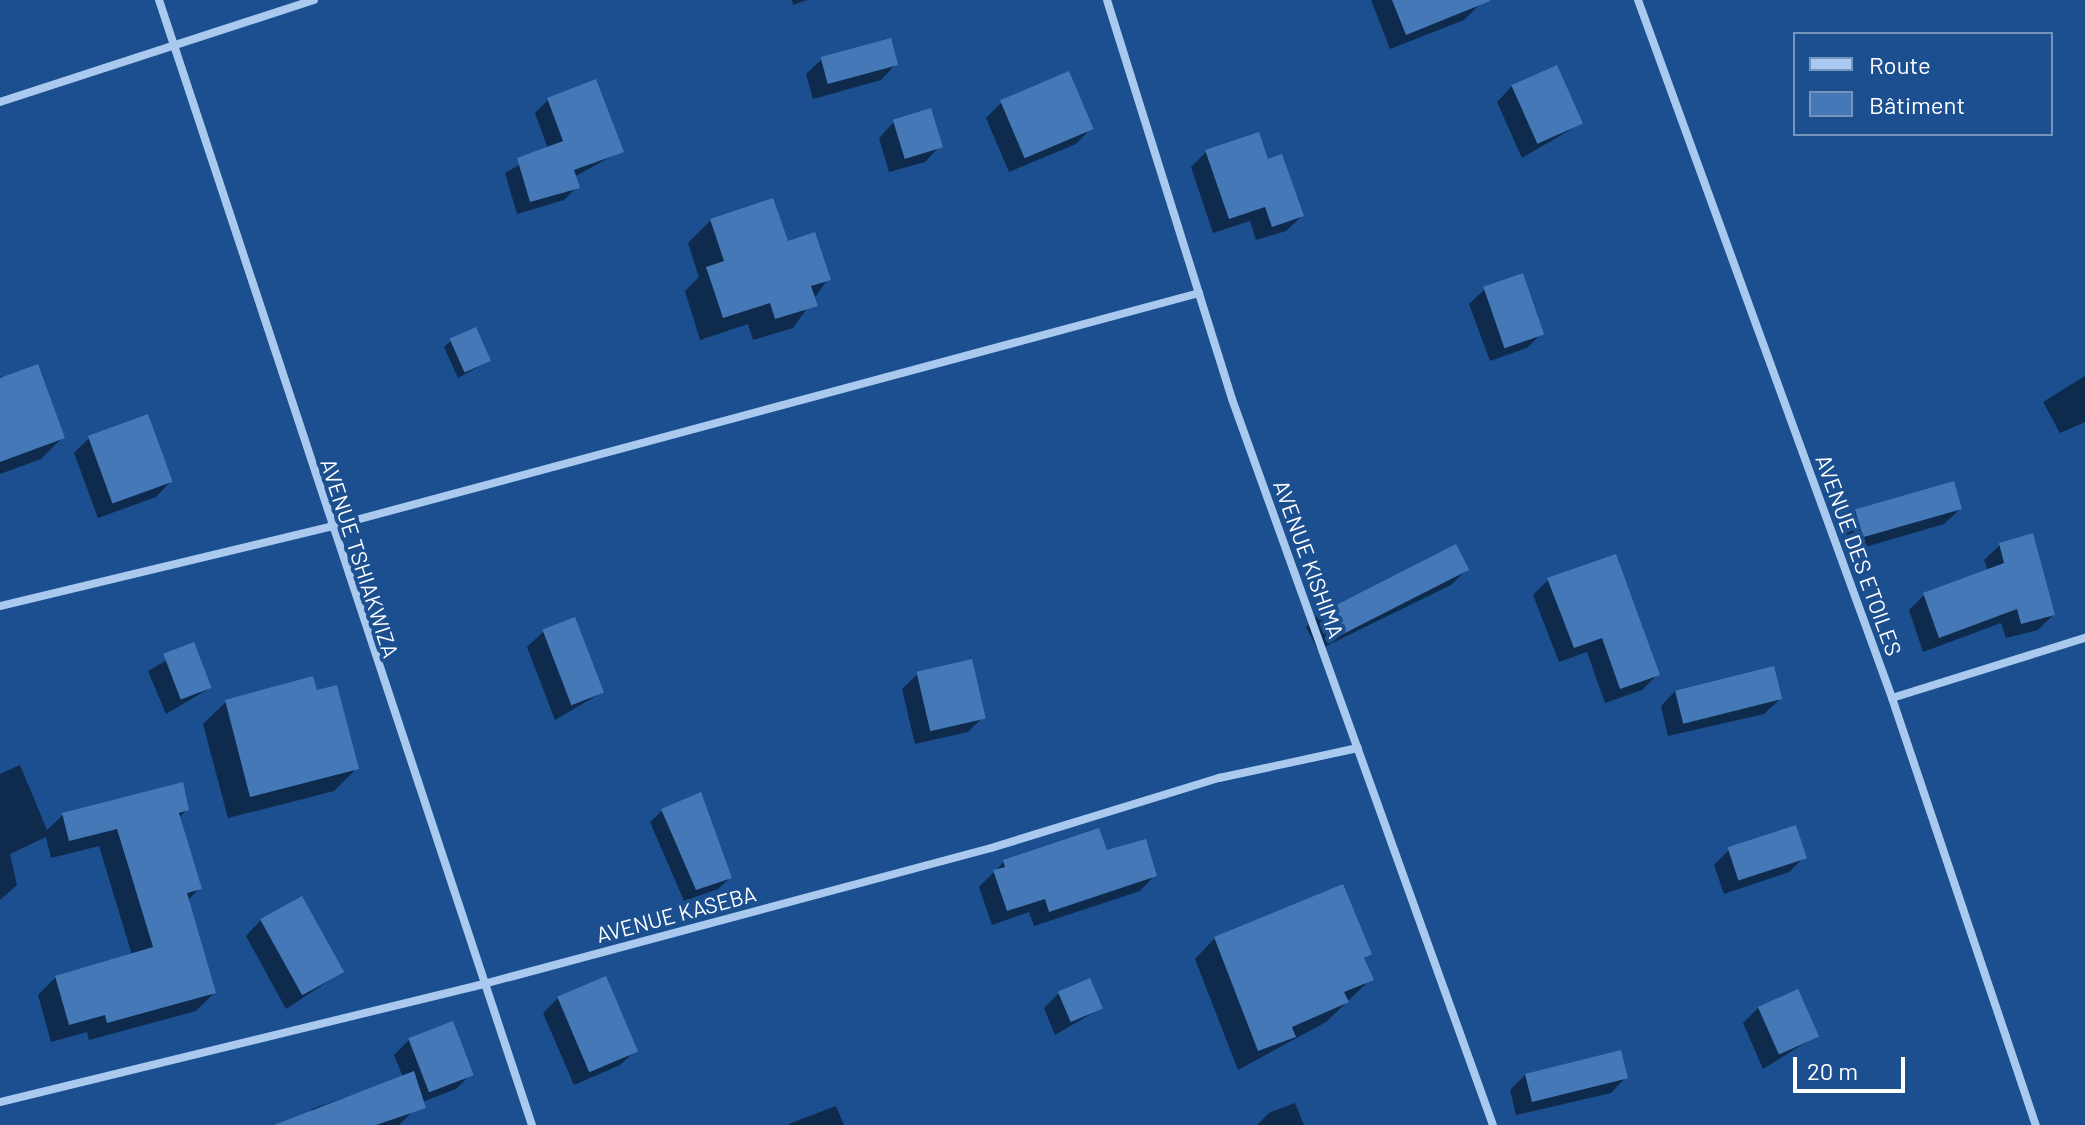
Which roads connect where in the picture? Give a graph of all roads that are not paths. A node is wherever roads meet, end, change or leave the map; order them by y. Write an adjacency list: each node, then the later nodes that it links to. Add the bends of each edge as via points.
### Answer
1 (159, 0): 5 (street, AVENUE TSHIAKWIZA)
2 (314, 0): 5 (street)
3 (1107, 0): 7 (street, AVENUE KISHIMA)
4 (1638, 0): 11 (street, AVENUE DES ETOILES)
5 (172, 41): 6 (street); 8 (street, AVENUE TSHIAKWIZA)
6 (0, 102)
7 (1199, 293): 8 (street); 12 (street, AVENUE KISHIMA)
8 (330, 527): 9 (street); 13 (street, AVENUE TSHIAKWIZA)
9 (0, 606)
10 (2085, 638): 11 (street)
11 (1892, 698): 17 (street, AVENUE DES ETOILES)
12 (1358, 748): 13 (street, AVENUE KASEBA, via 1219,778 991,848); 16 (street, AVENUE KISHIMA)
13 (480, 985): 14 (street, AVENUE KASEBA); 15 (street, AVENUE TSHIAKWIZA)
14 (0, 1102)
15 (532, 1125)
16 (1493, 1125)
17 (2036, 1125)

